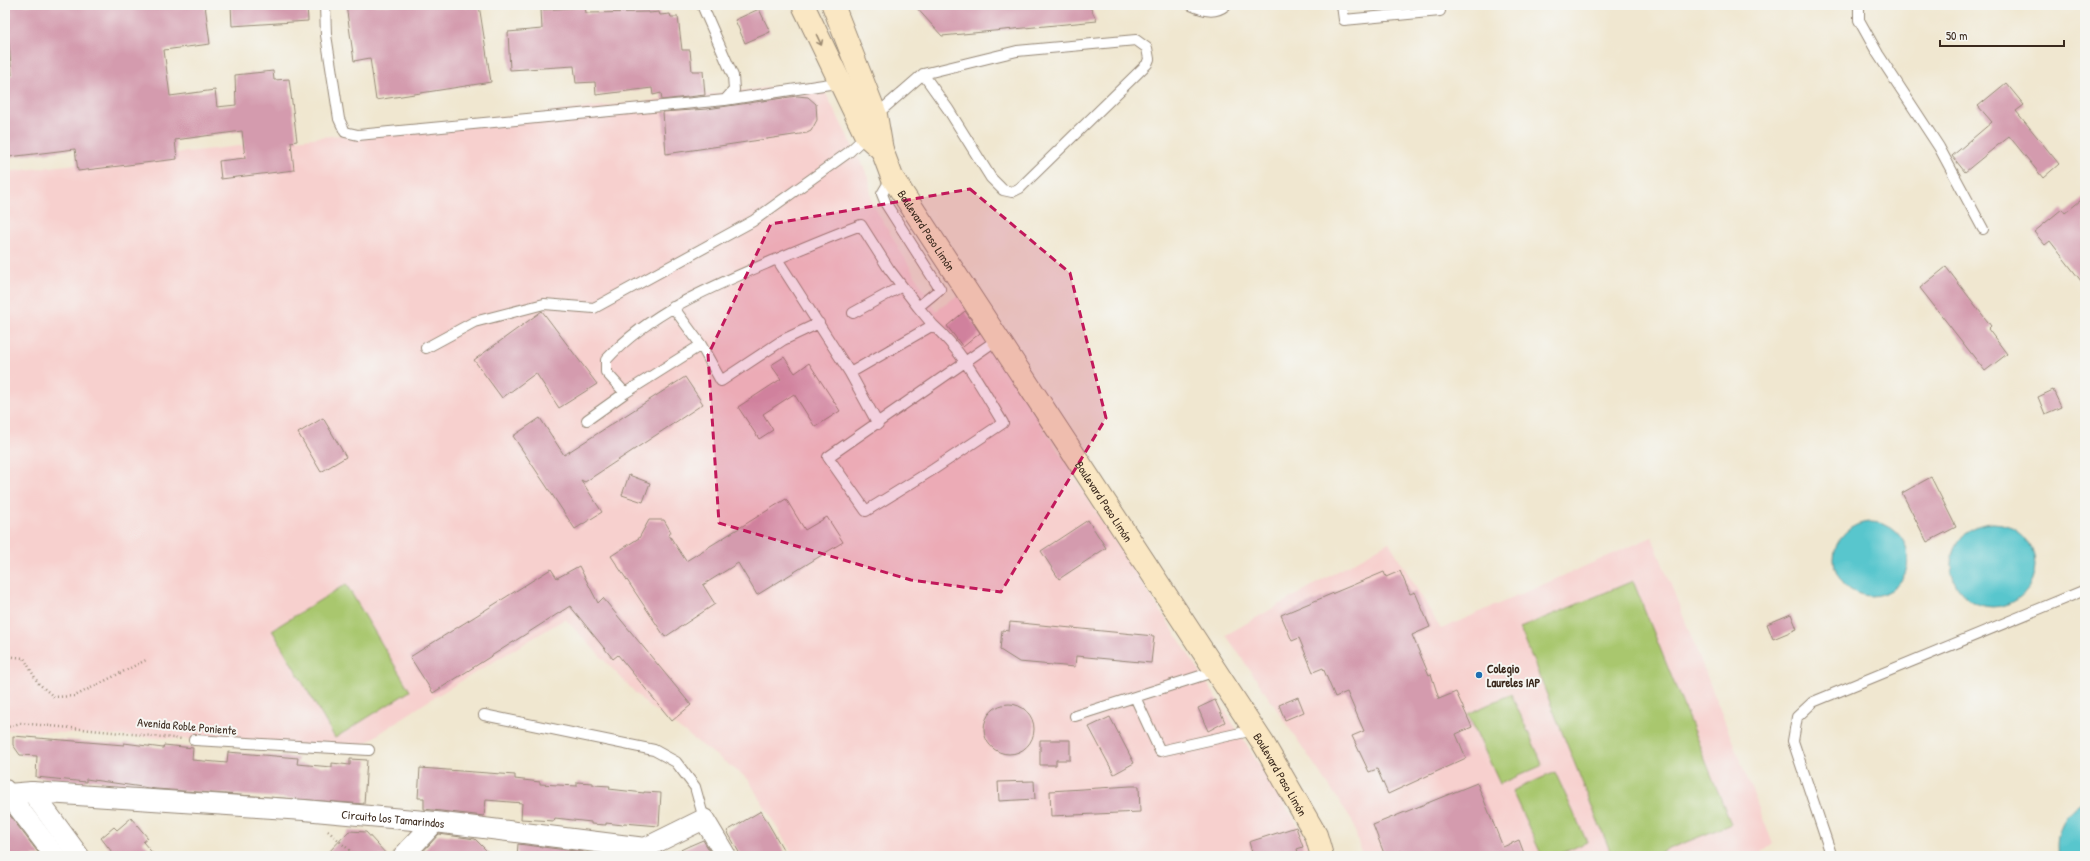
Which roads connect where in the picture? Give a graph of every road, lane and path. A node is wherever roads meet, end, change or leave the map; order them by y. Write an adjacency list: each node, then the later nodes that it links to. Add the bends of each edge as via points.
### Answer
1 (325, 5): 14 (lane, via 326,35 339,119 345,132 358,136)
2 (702, 5): 14 (lane, via 733,76 734,90)
3 (803, 5): 13 (main road, Boulevard Paso Limón, one-way to 13)
4 (833, 5): 13 (main road, Boulevard Paso Limón)
5 (1191, 5): 6 (lane, via 1204,11 1219,11)
6 (1226, 5)
7 (1342, 5): 11 (lane, via 1344,20)
8 (1392, 5): 11 (lane)
9 (1439, 5): 11 (lane, via 1440,11)
10 (1859, 5): 18 (lane, via 1860,20 1878,54 1939,147)
11 (1393, 16)
12 (923, 74): 12 (lane, via 1017,51 1136,40 1147,48 1149,59 1147,64 1026,182 1012,192 1003,190 991,178); 15 (lane)
13 (850, 80): 14 (lane); 15 (main road, Boulevard Paso Limón); 16 (main road, Boulevard Paso Limón)
14 (725, 100)
15 (876, 115): 16 (main road, Boulevard Paso Limón)
16 (874, 143): 17 (main road, Boulevard Paso Limón); 28 (lane, via 849,152 753,221 594,308 544,304 474,322)
17 (892, 177): 22 (lane, via 882,194 886,204 940,289); 26 (main road, Boulevard Paso Limón)
18 (1983, 229)
19 (777, 259): 20 (lane, via 861,225); 21 (lane, via 710,287); 24 (lane)
20 (902, 286): 22 (lane); 23 (lane)
21 (673, 307): 27 (lane); 31 (lane, via 622,342 606,360 606,372)
22 (918, 307): 25 (lane)
23 (853, 313)
24 (819, 323): 27 (lane, via 782,340 721,381); 30 (lane)
25 (933, 325): 29 (lane, via 951,341); 30 (lane)
26 (998, 339): 29 (lane); 37 (main road, Boulevard Paso Limón)
27 (701, 345): 31 (lane)
28 (426, 348)
29 (966, 362): 33 (lane); 33 (lane, via 1003,423 866,511 828,457)
30 (850, 373): 33 (lane)
31 (624, 393): 32 (lane)
32 (587, 420)
33 (878, 424)
34 (2085, 590): 57 (lane, via 1813,702 1797,717 1793,740 1830,851)
35 (5, 656): 36 (path, via 24,658 38,683 54,697 75,696)
36 (146, 660)
37 (1216, 671): 38 (lane); 42 (main road, Boulevard Paso Limón)
38 (1135, 697): 40 (lane); 42 (lane, via 1160,751)
39 (484, 715): 47 (lane, via 654,750 676,762 695,787)
40 (1075, 716)
41 (5, 728): 43 (path, Avenida Roble Poniente, via 20,723)
42 (1254, 730): 56 (main road, Boulevard Paso Limón, via 1316,835)
43 (194, 740): 44 (lane, Avenida Roble Poniente)
44 (369, 750)
45 (6, 792): 46 (street, Circuito los Tamarindos); 51 (street)
46 (32, 792): 48 (street, Circuito los Tamarindos, via 304,810); 52 (street)
47 (704, 819): 50 (street, Circuito los Tamarindos); 55 (street)
48 (435, 822): 50 (street, Circuito los Tamarindos); 54 (street)
49 (327, 830): 53 (path)
50 (637, 852)
51 (55, 856)
52 (79, 856)
53 (356, 856)
54 (403, 856)
55 (726, 856)
56 (1322, 856)
57 (1829, 856)

